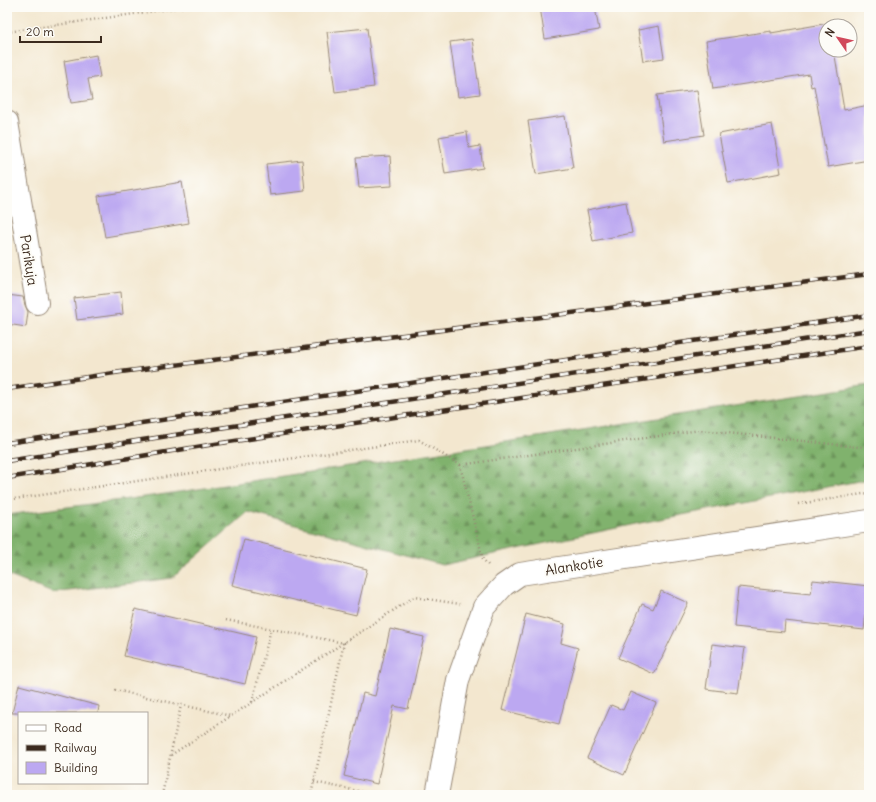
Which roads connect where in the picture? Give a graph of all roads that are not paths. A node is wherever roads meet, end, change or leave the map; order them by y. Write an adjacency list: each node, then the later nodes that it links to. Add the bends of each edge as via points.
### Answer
1 (7, 122): 2 (street, Parikuja)
2 (36, 303)
3 (869, 520): 4 (street, Alankotie, via 520,574 504,585 484,607 458,680)
4 (437, 795)

